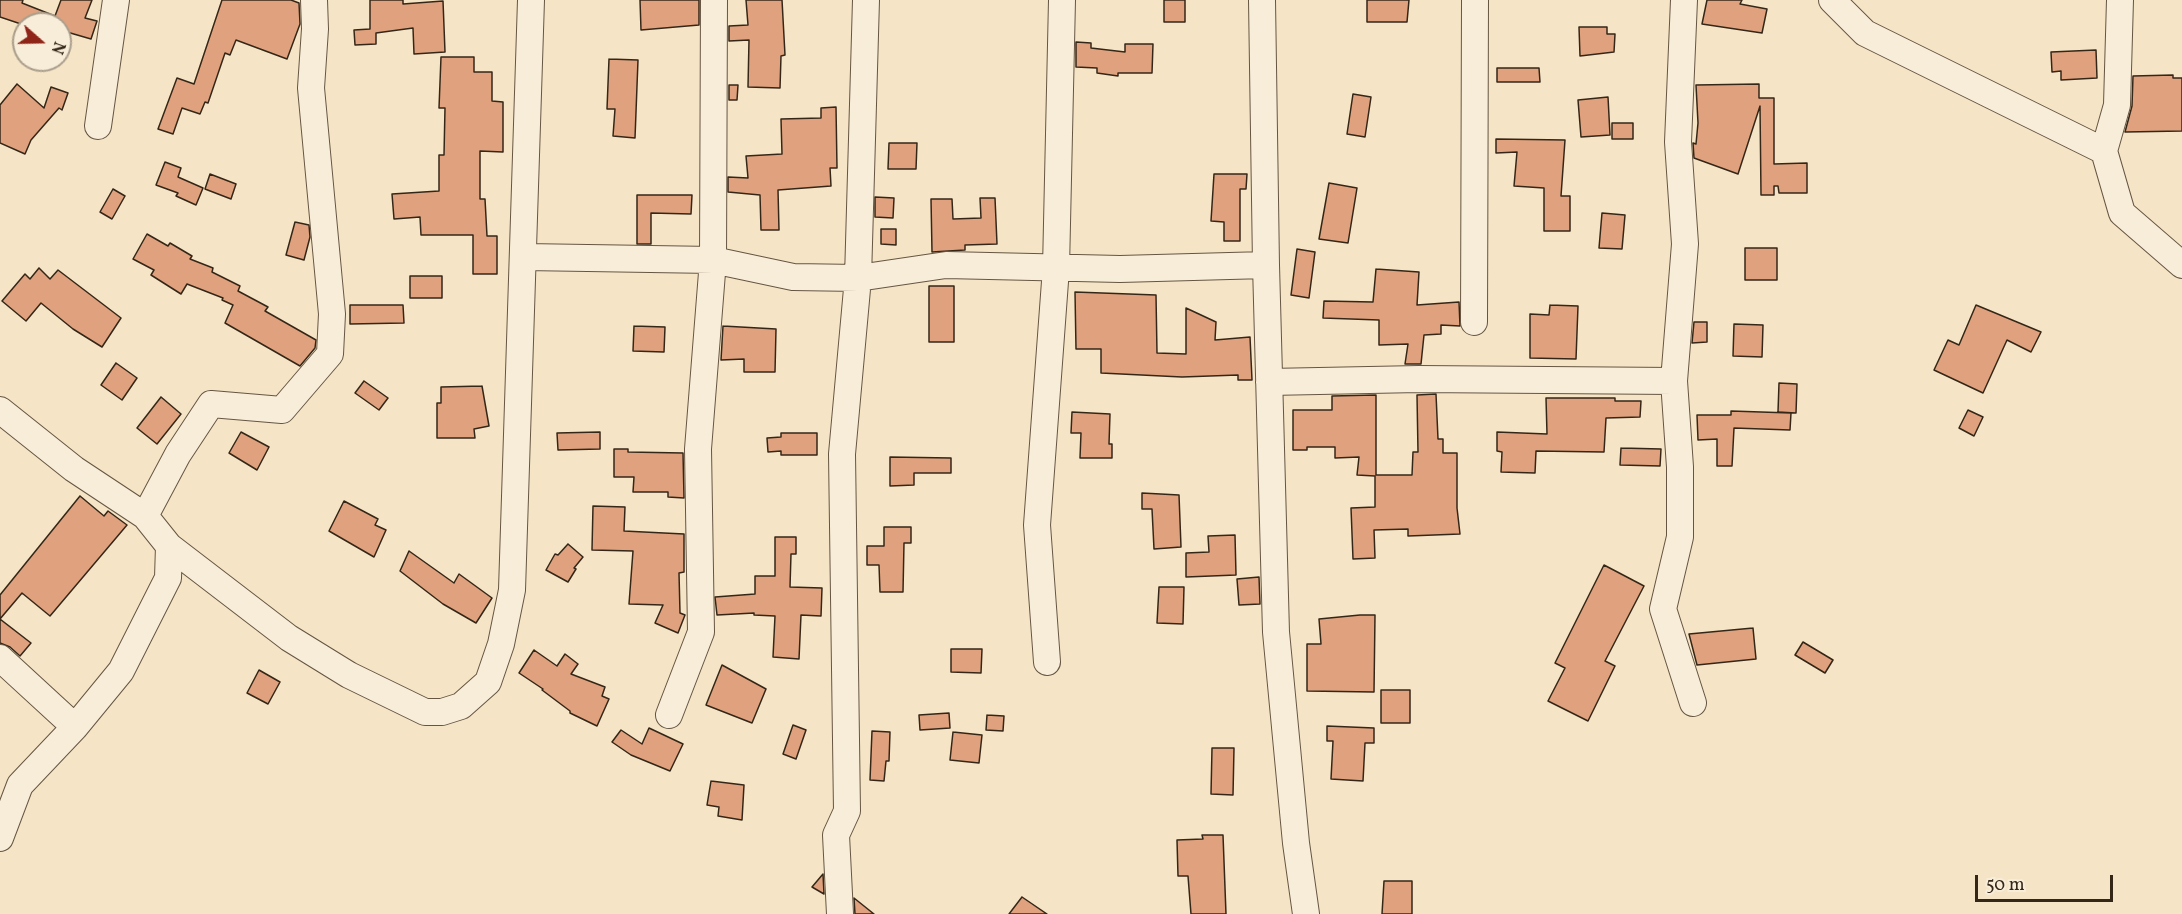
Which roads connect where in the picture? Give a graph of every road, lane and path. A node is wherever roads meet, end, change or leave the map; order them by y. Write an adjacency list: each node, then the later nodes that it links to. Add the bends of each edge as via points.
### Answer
1 (116, 0): 12 (street)
2 (314, 0): 24 (street, via 311,88 332,314 330,354 282,410 211,404 178,454)
3 (531, 0): 14 (street)
4 (714, 0): 15 (street)
5 (866, 0): 19 (street)
6 (1062, 0): 18 (street)
7 (1262, 0): 16 (street)
8 (1475, 0): 20 (street)
9 (1684, 0): 21 (street, via 1678,142 1685,244)
10 (1832, 0): 13 (street, via 1864,33)
11 (2120, 0): 13 (street, via 2117,105)
12 (98, 126)
13 (2104, 151): 17 (street, via 2122,213)
14 (525, 257): 15 (street); 25 (street, via 512,590 488,682 461,706 425,712 349,675 289,638)
15 (713, 260): 19 (street, via 793,278); 29 (street, via 698,449 701,633)
16 (1266, 265): 18 (street); 22 (street)
17 (2182, 265)
18 (1056, 268): 19 (street, via 946,265); 27 (street, via 1037,525)
19 (858, 278): 32 (street, via 842,454 847,811 836,835)
20 (1474, 322)
21 (1674, 381): 22 (street); 28 (street, via 1680,537 1663,609)
22 (1269, 382): 33 (street, via 1276,632)
23 (0, 411): 24 (street, via 74,469)
24 (145, 516): 25 (street)
25 (169, 546): 30 (street, via 168,578 121,671)
26 (0, 658): 30 (street)
27 (1047, 662)
28 (1693, 702)
29 (669, 715)
30 (75, 727): 31 (street, via 20,786)
31 (0, 838)
32 (840, 914)
33 (1306, 914)

